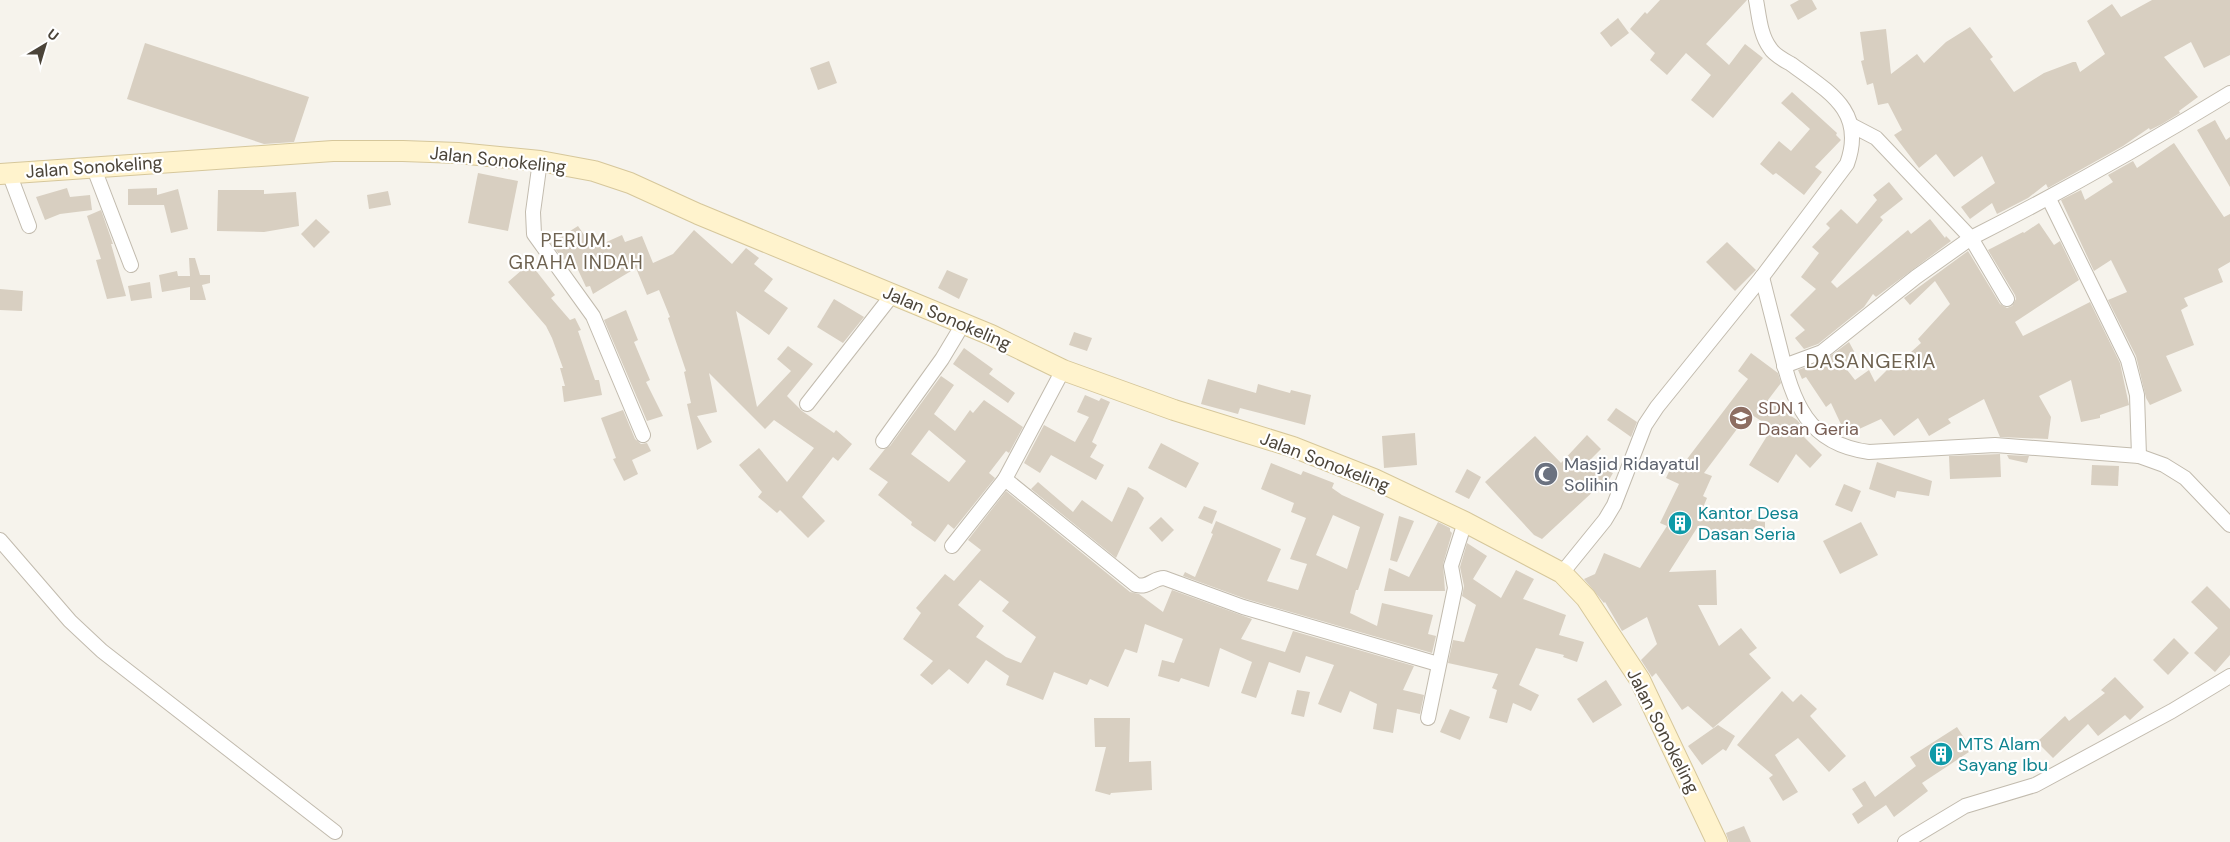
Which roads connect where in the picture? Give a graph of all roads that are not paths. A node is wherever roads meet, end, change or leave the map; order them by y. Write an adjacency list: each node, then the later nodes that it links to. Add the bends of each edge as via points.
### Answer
1 (1756, 0): 3 (street, via 1763,33 1771,50 1824,88 1848,114)
2 (2230, 93): 7 (street)
3 (1853, 126): 9 (street, via 1876,138); 11 (street, via 1854,143 1848,164)
4 (540, 161): 5 (street, Jalan Sonokeling, via 458,154 333,151); 12 (street, Jalan Sonokeling, via 594,171 630,183); 18 (street, via 532,212 534,234 600,329)
5 (93, 166): 6 (street, Jalan Sonokeling); 10 (street)
6 (4, 173): 8 (street)
7 (2048, 199): 9 (street); 20 (street, via 2128,360 2137,395)
8 (29, 226)
9 (1971, 238): 13 (street); 15 (street, via 1822,352)
10 (130, 265)
11 (1762, 278): 15 (street); 26 (street, via 1645,425 1614,505)
12 (893, 294): 14 (street, Jalan Sonokeling); 17 (street)
13 (2007, 299)
14 (963, 324): 16 (street, Jalan Sonokeling); 19 (street)
15 (1784, 366): 20 (street, via 1792,393 1807,420 1833,442 1848,449 1869,452 1995,446)
16 (1062, 370): 21 (street); 22 (street, Jalan Sonokeling, via 1165,407 1293,447 1374,479)
17 (806, 404)
18 (643, 434)
19 (883, 441)
20 (2139, 456): 23 (street, via 2164,465 2185,478)
21 (1005, 479): 25 (street); 27 (street, via 1136,584 1145,586 1164,578 1243,607)
22 (1465, 522): 26 (street, Jalan Sonokeling); 27 (street, via 1451,566 1455,588)
23 (2230, 525)
24 (0, 540): 30 (street, via 70,620 102,651)
25 (952, 546)
26 (1562, 573): 31 (street, Jalan Sonokeling, via 1586,598 1640,680)
27 (1438, 664): 29 (street)
28 (2230, 676): 32 (street, via 2035,785 1965,806)
29 (1428, 718)
30 (335, 832)
31 (1717, 842)
32 (1905, 842)

